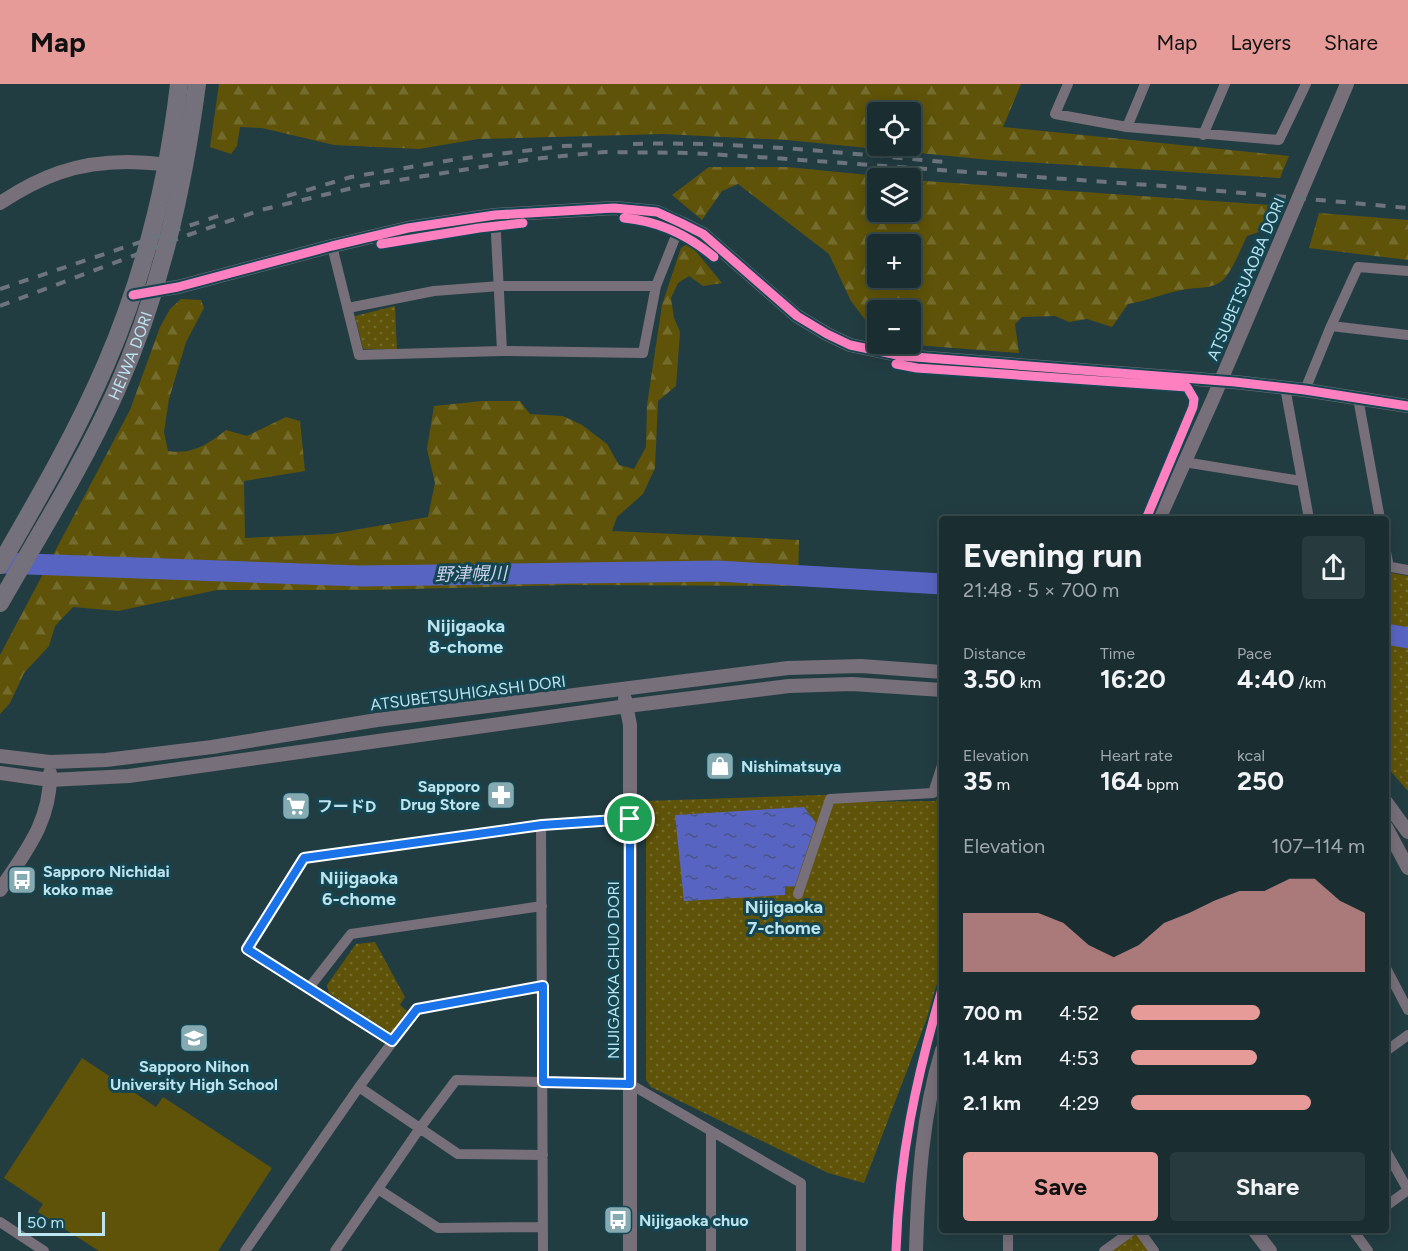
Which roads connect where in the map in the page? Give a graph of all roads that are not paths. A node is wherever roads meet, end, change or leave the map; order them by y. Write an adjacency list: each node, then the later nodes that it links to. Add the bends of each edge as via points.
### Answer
1 (179, 84): 10 (highway, HEIWA DORI)
2 (198, 84): 10 (highway, HEIWA DORI)
3 (1068, 84): 8 (street, via 1055,114)
4 (1145, 84): 8 (street)
5 (1225, 84): 9 (street)
6 (1305, 84): 9 (street, via 1279,140)
7 (1347, 84): 24 (street, ATSUBETSUAOBA DORI)
8 (1127, 127): 9 (street)
9 (1203, 135)
10 (176, 165): 11 (street, via 128,162 80,166 34,182); 18 (highway, HEIWA DORI, via 170,238); 19 (highway, HEIWA DORI)
11 (0, 203)
12 (495, 215): 13 (street, via 614,208 657,212); 14 (street, via 408,228); 16 (street)
13 (681, 223): 17 (street); 24 (street, via 703,234 797,316 850,345 902,356)
14 (332, 246): 18 (street); 20 (street)
15 (1408, 271): 21 (street, via 1359,267)
16 (500, 286): 17 (street); 20 (street, via 434,291); 23 (street)
17 (656, 286): 23 (street, via 643,353)
18 (155, 290): 19 (street); 37 (highway, HEIWA DORI, via 134,350 82,461)
19 (133, 295): 34 (highway, HEIWA DORI, via 83,415)
20 (348, 308): 23 (street, via 359,355)
21 (1331, 326): 22 (street); 26 (street)
22 (1408, 335)
23 (502, 351)
24 (1221, 380): 25 (street); 29 (street, ATSUBETSUAOBA DORI)
25 (1285, 387): 26 (street); 30 (street)
26 (1305, 390): 27 (street)
27 (1358, 398): 28 (street); 33 (street)
28 (1408, 406)
29 (1185, 462): 30 (street); 31 (street, ATSUBETSUAOBA DORI)
30 (1301, 481): 32 (street)
31 (1160, 516)
32 (1308, 516)
33 (1379, 516)
34 (0, 565)
35 (1389, 566): 36 (street)
36 (1408, 570)
37 (2, 600)
38 (939, 672): 39 (street, ATSUBETSUHIGASHI DORI, via 861,666 788,669)
39 (624, 690): 41 (street, NIJIGAOKA CHUO DORI); 42 (street, ATSUBETSUHIGASHI DORI, via 377,720)
40 (939, 690): 41 (street, ATSUBETSUHIGASHI DORI, via 852,684 789,686)
41 (627, 706): 45 (street, ATSUBETSUHIGASHI DORI); 50 (street, NIJIGAOKA CHUO DORI)
42 (212, 747): 44 (street, ATSUBETSUHIGASHI DORI, via 106,760); 45 (street)
43 (0, 756): 44 (street, ATSUBETSUHIGASHI DORI)
44 (50, 762): 48 (street)
45 (214, 764): 48 (street, ATSUBETSUHIGASHI DORI, via 129,776)
46 (0, 773): 48 (street, ATSUBETSUHIGASHI DORI)
47 (939, 774): 57 (street, via 933,793 830,800)
48 (50, 780): 56 (street, via 43,820)
49 (1389, 806): 52 (street)
50 (630, 819): 51 (street); 68 (street, NIJIGAOKA CHUO DORI)
51 (542, 825): 58 (street); 61 (street, via 304,858 247,949)
52 (1407, 828): 53 (street)
53 (1389, 829)
54 (1389, 833): 55 (street)
55 (1408, 868)
56 (0, 890)
57 (798, 894)
58 (542, 906): 60 (street); 61 (street, via 351,934)
59 (1389, 974): 62 (street)
60 (543, 986): 64 (street, via 417,1009); 67 (street)
61 (308, 989): 64 (street)
62 (1408, 1010)
63 (1408, 1035): 65 (street)
64 (392, 1041): 69 (street)
65 (1389, 1049)
66 (939, 1069): 91 (street, via 918,1186)
67 (543, 1082): 68 (street); 70 (street, via 456,1080); 72 (street)
68 (630, 1084): 71 (street); 88 (street, NIJIGAOKA CHUO DORI)
69 (359, 1087): 70 (street); 86 (street)
70 (420, 1128): 72 (street, via 458,1154); 74 (street)
71 (711, 1131): 89 (street); 90 (street, via 801,1183)
72 (543, 1155): 78 (street)
73 (1389, 1155): 75 (street)
74 (378, 1189): 78 (street, via 438,1228); 84 (street)
75 (1408, 1190): 76 (street)
76 (1389, 1204)
77 (0, 1222): 85 (street)
78 (543, 1227): 87 (street)
79 (1008, 1233): 92 (street)
80 (1129, 1233): 93 (street)
81 (1141, 1233): 94 (street)
82 (1256, 1233): 95 (street)
83 (1355, 1233): 96 (street)
84 (336, 1250)
85 (44, 1251)
86 (244, 1251)
87 (543, 1251)
88 (630, 1251)
89 (711, 1251)
90 (801, 1251)
91 (916, 1251)
92 (1008, 1251)
93 (1104, 1251)
94 (1154, 1251)
95 (1270, 1251)
96 (1368, 1251)

